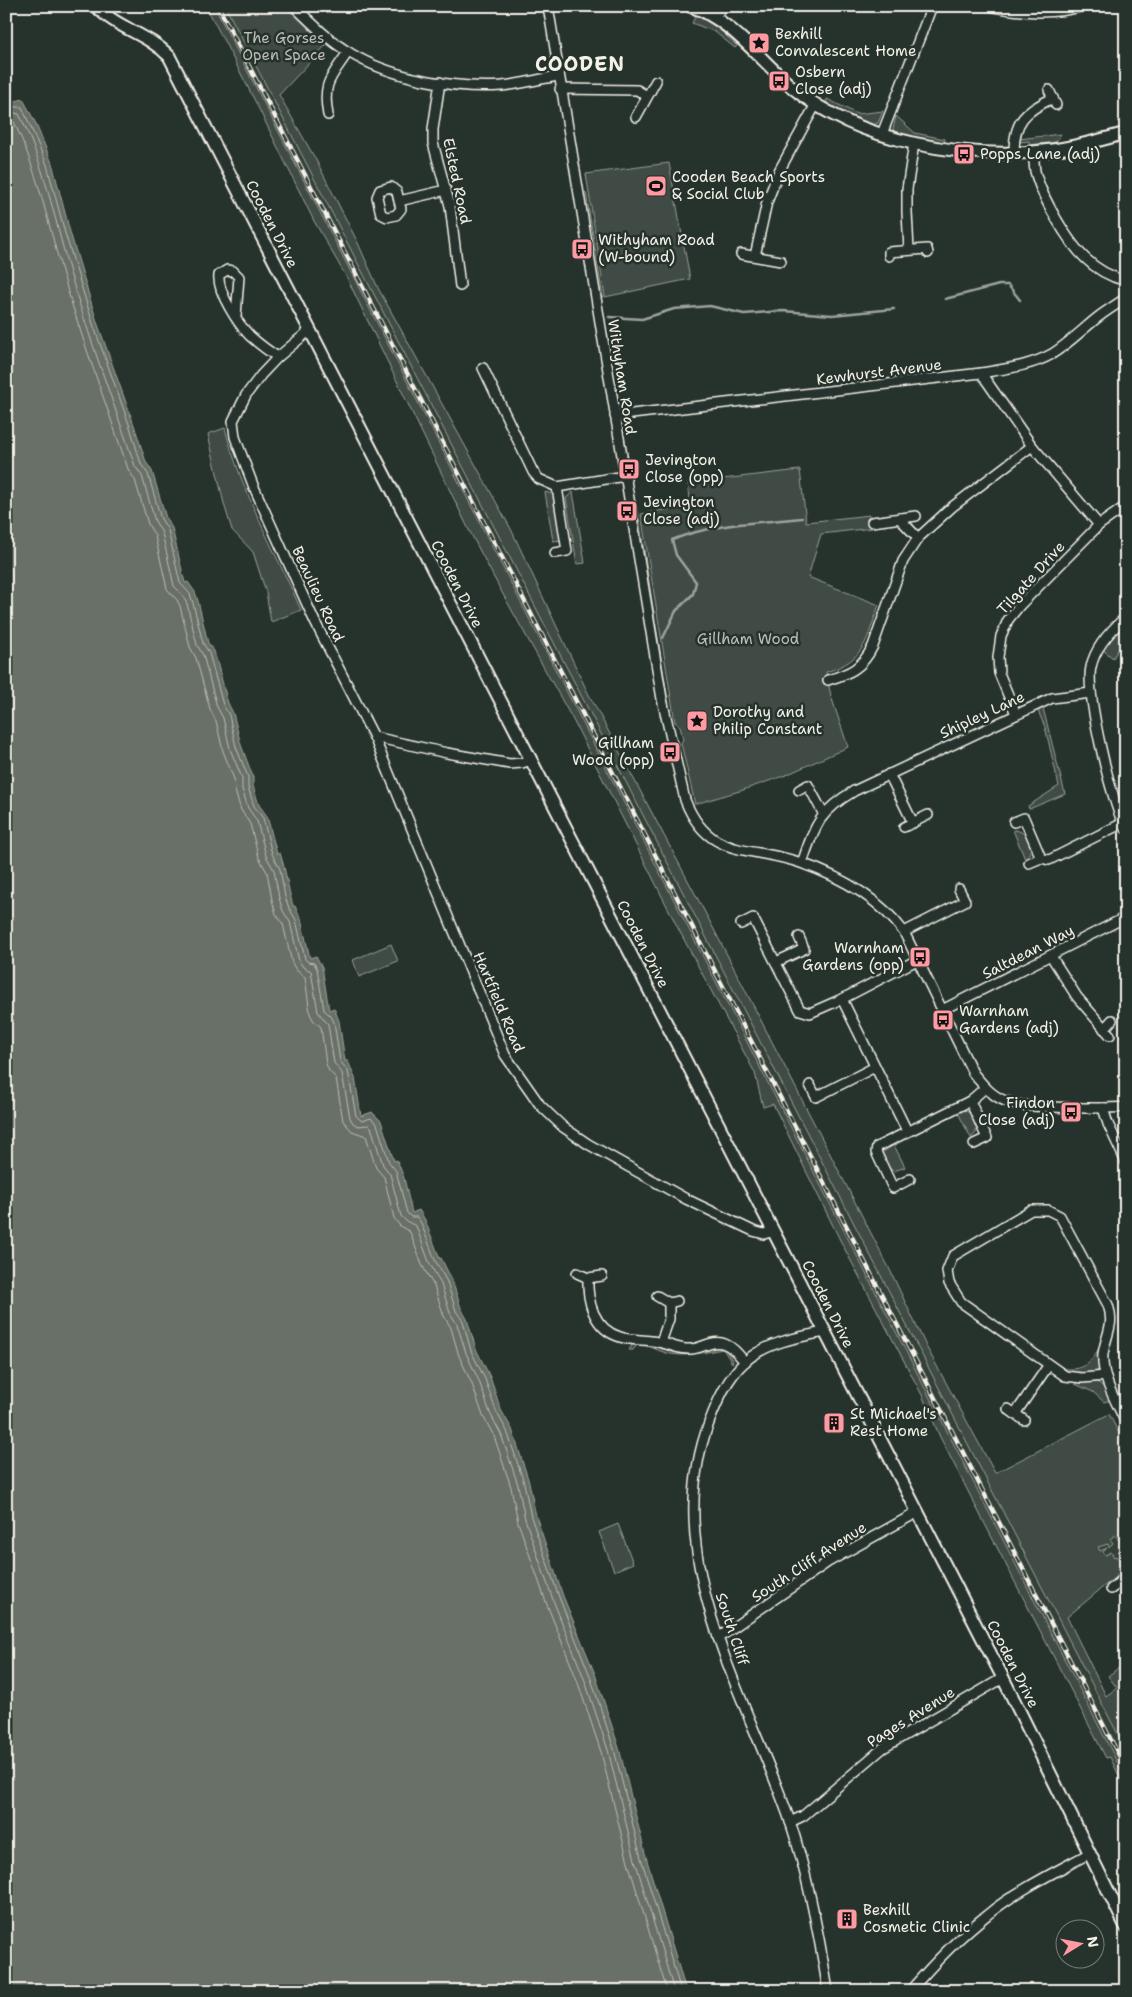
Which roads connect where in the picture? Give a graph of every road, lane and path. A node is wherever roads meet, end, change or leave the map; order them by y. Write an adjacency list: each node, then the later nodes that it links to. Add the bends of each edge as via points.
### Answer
1 (96, 6): 39 (main road, Cooden Drive, via 119,24 159,46 169,56)
2 (294, 6): 10 (street)
3 (548, 6): 11 (street, Withyham Road)
4 (690, 6): 9 (main road)
5 (725, 6): 9 (street)
6 (932, 6): 23 (street)
7 (989, 6): 8 (street, via 1044,13)
8 (1085, 6)
9 (712, 17): 19 (main road, via 732,31 794,89)
10 (348, 52): 13 (street, via 368,63); 18 (street, via 327,83)
11 (558, 76): 13 (street, via 502,86); 14 (street, Withyham Road)
12 (656, 81): 15 (street)
13 (440, 82): 27 (street, Elsted Road, via 433,144)
14 (560, 88): 15 (street, via 637,90); 43 (street, Withyham Road)
15 (647, 96): 21 (street)
16 (1052, 97): 25 (street, via 1025,114 1014,135)
17 (337, 102): 18 (street)
18 (326, 103): 20 (street)
19 (816, 104): 23 (main road); 32 (street, via 767,202)
20 (328, 115)
21 (636, 117)
22 (1126, 133): 26 (main road, via 1078,146)
23 (882, 134): 24 (main road)
24 (914, 143): 25 (main road, via 950,149); 29 (street, via 906,212)
25 (1014, 152): 26 (main road)
26 (1033, 152): 35 (street, via 1042,191 1071,239 1098,269)
27 (446, 190): 28 (street); 36 (street, Elsted Road)
28 (399, 201)
29 (909, 250): 30 (street, via 928,249); 33 (street, via 889,252)
30 (928, 253)
31 (741, 254): 32 (street)
32 (755, 256): 34 (street)
33 (889, 256)
34 (781, 261)
35 (1126, 281)
36 (460, 286)
37 (1126, 298): 42 (street, Kewhurst Avenue, via 1051,354)
38 (236, 316): 38 (street, via 239,277 227,270 219,275 218,282); 40 (street, via 250,336)
39 (310, 330): 40 (street, Beaulieu Road); 59 (main road, Cooden Drive)
40 (278, 357): 58 (street, Beaulieu Road, via 240,406 233,421 235,437 252,485 299,587)
41 (484, 368): 46 (street, via 533,472)
42 (981, 374): 43 (street, Kewhurst Avenue); 44 (street)
43 (615, 416): 45 (street, Withyham Road)
44 (1032, 446): 51 (street); 52 (street, via 952,507)
45 (625, 476): 46 (street); 69 (street, Withyham Road, via 659,682 690,813 708,835 720,843)
46 (557, 487): 53 (street, via 567,552)
47 (1126, 506): 51 (street, Tilgate Drive)
48 (916, 516): 49 (street)
49 (899, 518): 50 (street); 52 (street)
50 (872, 522)
51 (1099, 525): 57 (street, Tilgate Drive, via 1020,605 1000,636 999,673)
52 (918, 538): 55 (street, via 902,561 867,657 850,673)
53 (556, 554)
54 (1125, 619): 56 (street, via 1106,637 1094,658 1089,676)
55 (828, 680)
56 (1091, 693): 57 (street, Shipley Lane, via 1052,698); 66 (street, via 1112,792)
57 (1016, 714): 60 (street, Shipley Lane)
58 (374, 737): 59 (street, via 510,764); 92 (street, Hartfield Road, via 505,1055 540,1106 588,1144 686,1199 753,1231 764,1234)
59 (531, 760): 92 (main road, Cooden Drive)
60 (889, 774): 62 (street, Shipley Lane, via 845,796); 65 (street)
61 (799, 790): 62 (street, via 808,785)
62 (823, 813): 69 (street, Shipley Lane)
63 (928, 815): 65 (street)
64 (1014, 822): 68 (street, via 1024,818)
65 (913, 823): 67 (street)
66 (1124, 826): 68 (street, via 1049,860)
67 (904, 827)
68 (1041, 858): 70 (street)
69 (802, 863): 74 (street, Withyham Road, via 857,889 880,904)
70 (1029, 863)
71 (959, 889): 74 (street, via 965,901)
72 (1126, 917): 76 (street, Saltdean Way)
73 (742, 924): 78 (street, via 753,918)
74 (904, 932): 77 (street, Withyham Road)
75 (798, 938): 78 (street, via 804,949)
76 (1051, 956): 80 (street, Saltdean Way); 81 (street, via 1077,996 1107,1032)
77 (917, 960): 79 (street); 80 (street, Withyham Road)
78 (776, 962): 79 (street, via 800,1010 810,1013)
79 (842, 999): 82 (street)
80 (942, 1010): 84 (street, Withyham Road, via 973,1073)
81 (1112, 1020)
82 (875, 1067): 83 (street, via 816,1097); 88 (street)
83 (810, 1084)
84 (985, 1088): 85 (street); 87 (street, via 1009,1102)
85 (970, 1101): 88 (street); 89 (street, via 986,1138)
86 (1126, 1107): 87 (street)
87 (1103, 1108): 90 (street)
88 (907, 1131): 91 (street, via 877,1147 876,1152 893,1188)
89 (974, 1144)
90 (1126, 1162)
91 (910, 1179)
92 (774, 1231): 97 (main road, Cooden Drive)
93 (577, 1273): 95 (street)
94 (602, 1276): 95 (street)
95 (588, 1278): 98 (street, via 587,1295 600,1324 621,1337)
96 (657, 1296): 98 (street, via 673,1302)
97 (825, 1332): 99 (street, South Cliff, via 772,1344); 104 (main road, Cooden Drive)
98 (661, 1342): 99 (street, via 693,1349 708,1343 725,1344)
99 (745, 1362): 107 (street, South Cliff, via 716,1404 695,1471 694,1536 703,1586)
100 (1048, 1366): 101 (street, via 1065,1376); 101 (street, via 961,1302 949,1282 947,1271 953,1256 1031,1210 1041,1209 1060,1216 1108,1305 1111,1322 1103,1354); 102 (street, via 1011,1412)
101 (1105, 1376): 103 (street)
102 (1024, 1420)
103 (1126, 1423)
104 (918, 1512): 107 (street, South Cliff Avenue, via 828,1562); 108 (main road, Cooden Drive)
105 (1126, 1577): 106 (street)
106 (1117, 1589)
107 (718, 1638): 109 (street, South Cliff)
108 (1003, 1678): 109 (street, Pages Avenue, via 882,1748 803,1816); 110 (main road, Cooden Drive)
109 (790, 1822): 112 (street, South Cliff, via 807,1881)
110 (1090, 1853): 111 (main road, Cooden Drive); 113 (street, via 988,1914)
111 (1126, 1927)
112 (828, 1991)
113 (910, 1991)

